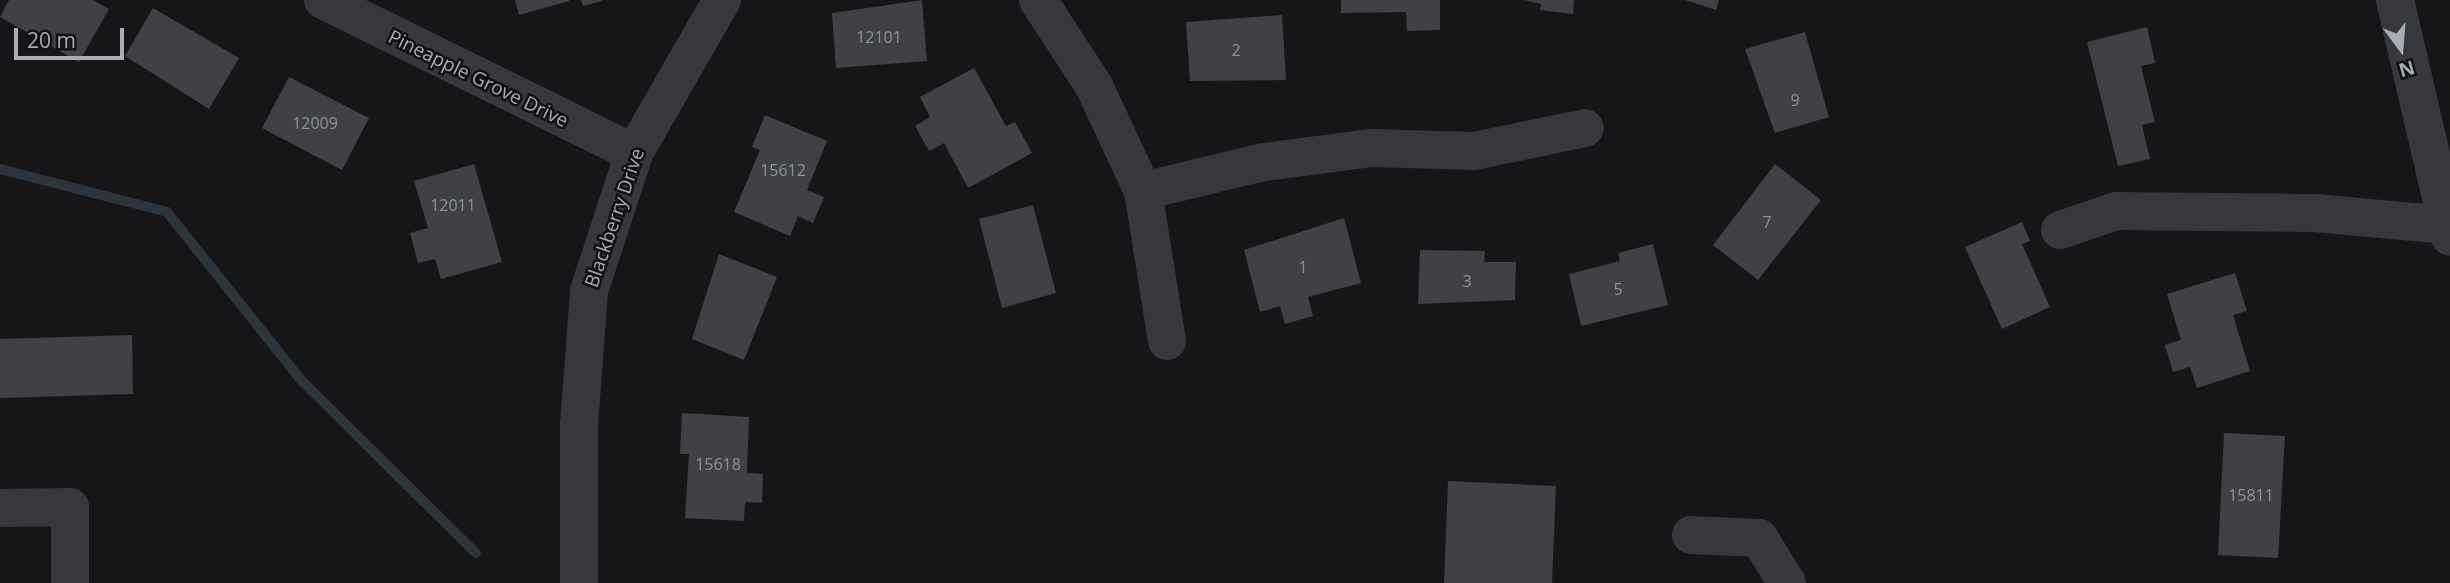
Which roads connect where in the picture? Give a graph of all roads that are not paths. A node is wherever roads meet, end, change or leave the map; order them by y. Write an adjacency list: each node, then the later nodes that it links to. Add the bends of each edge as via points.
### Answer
1 (323, 0): 8 (street, Pineapple Grove Drive)
2 (722, 0): 8 (street, Blackberry Drive)
3 (1038, 0): 9 (street, via 1094,86)
4 (2395, 0): 11 (street)
5 (2406, 0): 7 (street)
6 (1585, 128): 9 (street, via 1474,151 1373,148 1264,162)
7 (2450, 130)
8 (635, 153): 16 (street, Blackberry Drive, via 589,291 579,425)
9 (1143, 191): 12 (street)
10 (2060, 230): 11 (street, via 2116,211 2315,213)
11 (2449, 231)
12 (1167, 341)
13 (0, 508): 15 (street, via 70,507)
14 (1691, 535): 17 (street, via 1759,538)
15 (70, 583)
16 (579, 583)
17 (1787, 583)

